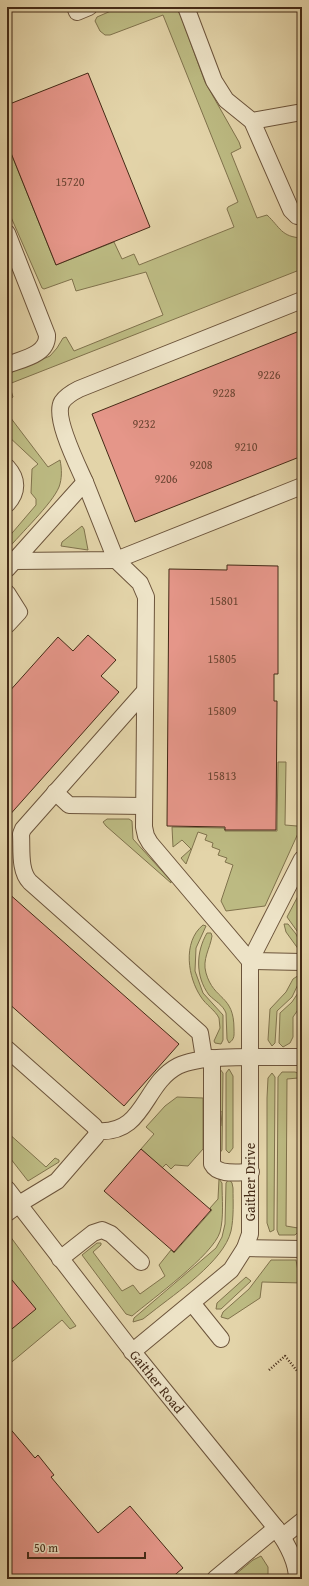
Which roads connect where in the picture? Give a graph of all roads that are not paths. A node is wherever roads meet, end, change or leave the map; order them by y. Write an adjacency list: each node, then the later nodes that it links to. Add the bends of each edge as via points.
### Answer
1 (75, 7): 2 (street, via 77,12)
2 (89, 7)
3 (186, 7): 5 (street, via 214,81 226,100)
4 (302, 112): 5 (street)
5 (252, 121): 6 (street, via 291,210)
6 (302, 217)
7 (7, 233): 9 (street, via 48,341 38,352)
8 (302, 300): 11 (street, via 70,394 62,403 59,413)
9 (7, 364)
10 (7, 467): 13 (street, via 16,483 13,496)
11 (85, 482): 14 (street); 15 (street)
12 (302, 486): 14 (street)
13 (7, 504)
14 (116, 560): 15 (street); 18 (street, via 140,583 145,593)
15 (10, 565)
16 (7, 593): 17 (street, via 19,612)
17 (7, 625)
18 (145, 691): 19 (street); 20 (street)
19 (55, 792): 20 (street, via 69,805); 26 (street, via 22,831 26,877 200,1033)
20 (144, 806): 22 (street, via 144,831 150,844)
21 (302, 859): 22 (street)
22 (250, 961): 23 (street); 27 (street, Gaither Drive)
23 (302, 962)
24 (7, 1049): 28 (street, via 94,1126)
25 (302, 1057): 27 (street)
26 (208, 1058): 27 (street); 28 (street, via 192,1061 170,1071 156,1085 138,1115 125,1126 109,1132); 29 (street, via 212,1164 220,1172)
27 (250, 1058): 29 (street, Gaither Drive)
28 (97, 1132): 31 (street, via 57,1181)
29 (251, 1172): 32 (street, Gaither Drive, via 250,1234)
30 (7, 1189): 31 (street, Gaither Road)
31 (13, 1208): 34 (street, Gaither Road)
32 (245, 1248): 33 (street); 36 (street, Gaither Drive, via 230,1270)
33 (302, 1248)
34 (60, 1259): 35 (street, via 102,1230 111,1234); 38 (street, Gaither Road)
35 (141, 1262)
36 (192, 1303): 37 (street); 38 (street, Gaither Drive)
37 (222, 1339)
38 (132, 1352): 40 (street, Gaither Road)
39 (302, 1521): 40 (street)
40 (279, 1533): 41 (street); 42 (street, Gaither Road, via 294,1562)
41 (215, 1579)
42 (297, 1579)

